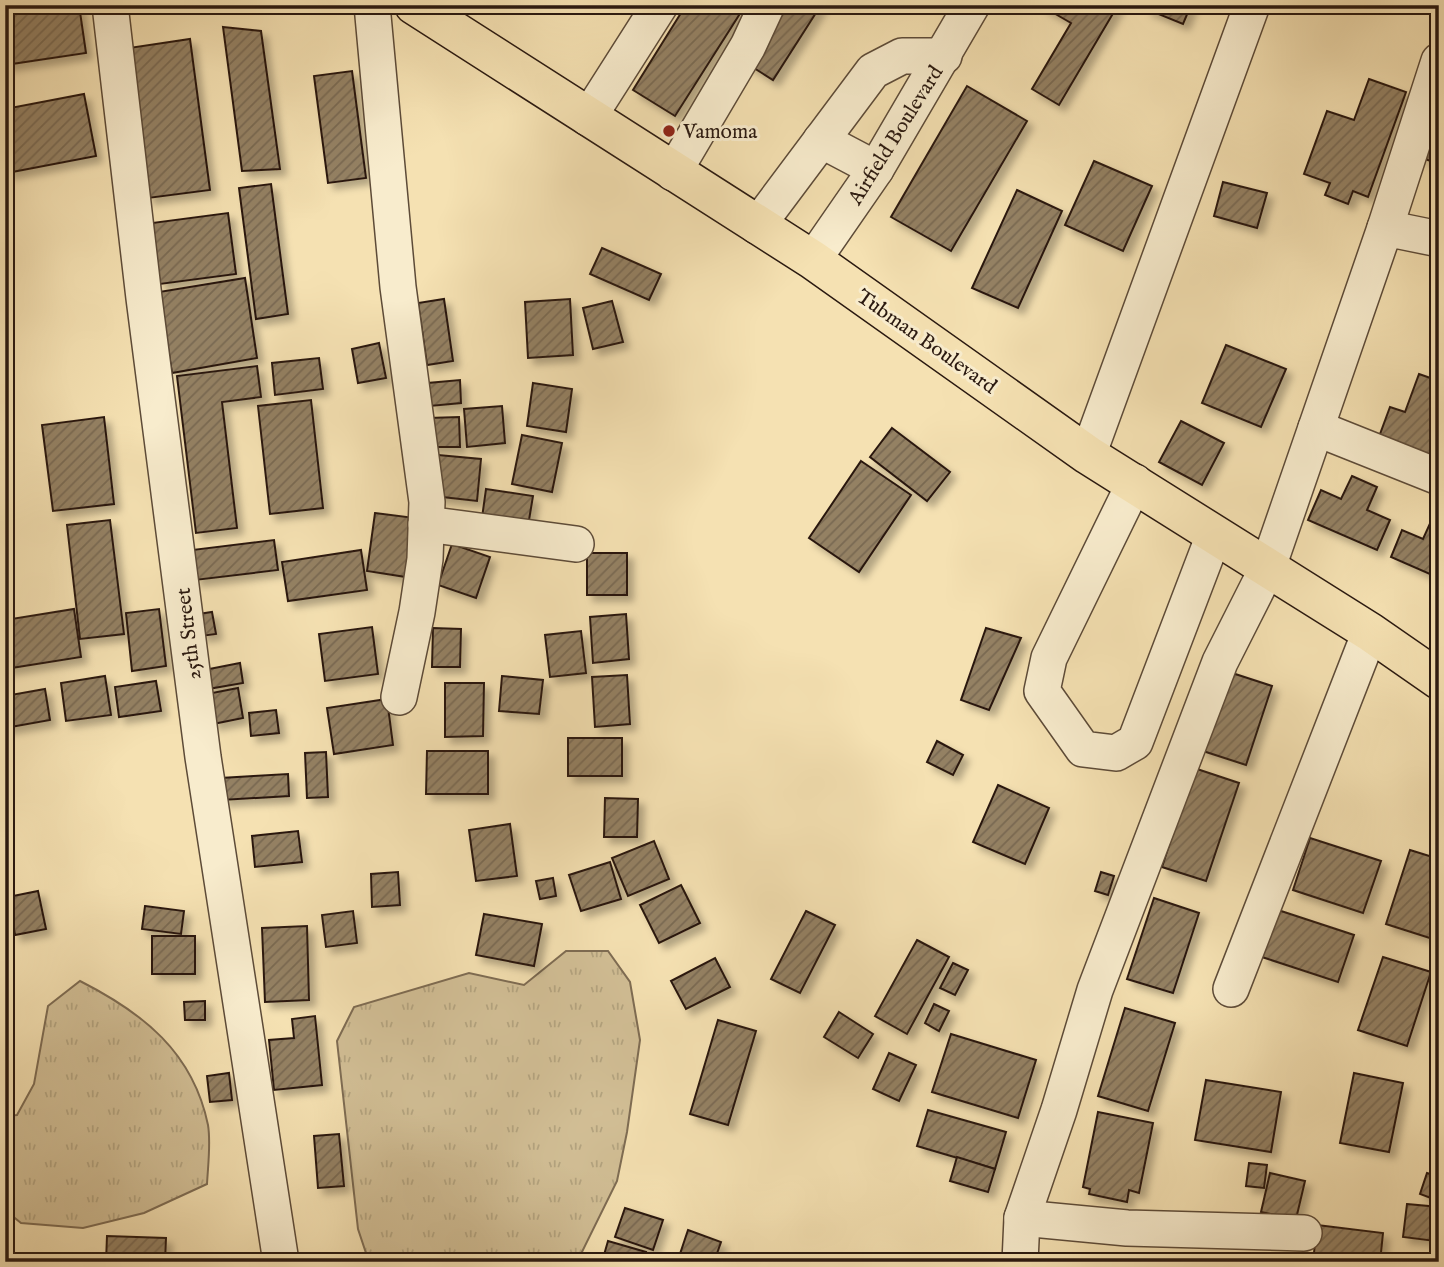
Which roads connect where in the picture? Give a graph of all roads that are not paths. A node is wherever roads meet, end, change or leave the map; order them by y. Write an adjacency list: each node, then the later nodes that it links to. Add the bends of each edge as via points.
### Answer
1 (110, 5): 32 (street, 25th Street, via 203,757)
2 (372, 5): 22 (street)
3 (414, 5): 10 (highway, Tubman Boulevard)
4 (660, 5): 10 (street)
5 (767, 5): 13 (street)
6 (972, 5): 8 (street, Airfield Boulevard)
7 (1252, 5): 19 (street)
8 (944, 56): 11 (street, via 902,56 873,71); 12 (street, Airfield Boulevard)
9 (1439, 61): 15 (street)
10 (588, 118): 13 (highway, Tubman Boulevard)
11 (821, 140): 12 (street); 14 (street)
12 (876, 169): 17 (street, Airfield Boulevard)
13 (674, 173): 14 (highway, Tubman Boulevard)
14 (757, 226): 17 (highway, Tubman Boulevard)
15 (1385, 228): 16 (street); 18 (street)
16 (1439, 239)
17 (813, 261): 19 (highway, Tubman Boulevard)
18 (1316, 428): 20 (street); 25 (street)
19 (1088, 455): 21 (highway, Tubman Boulevard)
20 (1439, 477)
21 (1135, 482): 23 (highway, Tubman Boulevard); 23 (street, via 1046,669 1042,691 1083,749 1116,752 1135,742)
22 (426, 524): 24 (street); 28 (street, via 417,612)
23 (1214, 535): 25 (highway, Tubman Boulevard)
24 (576, 544)
25 (1268, 567): 26 (highway, Tubman Boulevard); 30 (street, via 1220,662 1094,990)
26 (1370, 632): 27 (highway, Tubman Boulevard); 29 (street)
27 (1439, 680)
28 (399, 697)
29 (1231, 989)
30 (1022, 1219): 31 (street, via 1127,1228); 33 (street)
31 (1304, 1233)
32 (281, 1262)
33 (1020, 1262)

